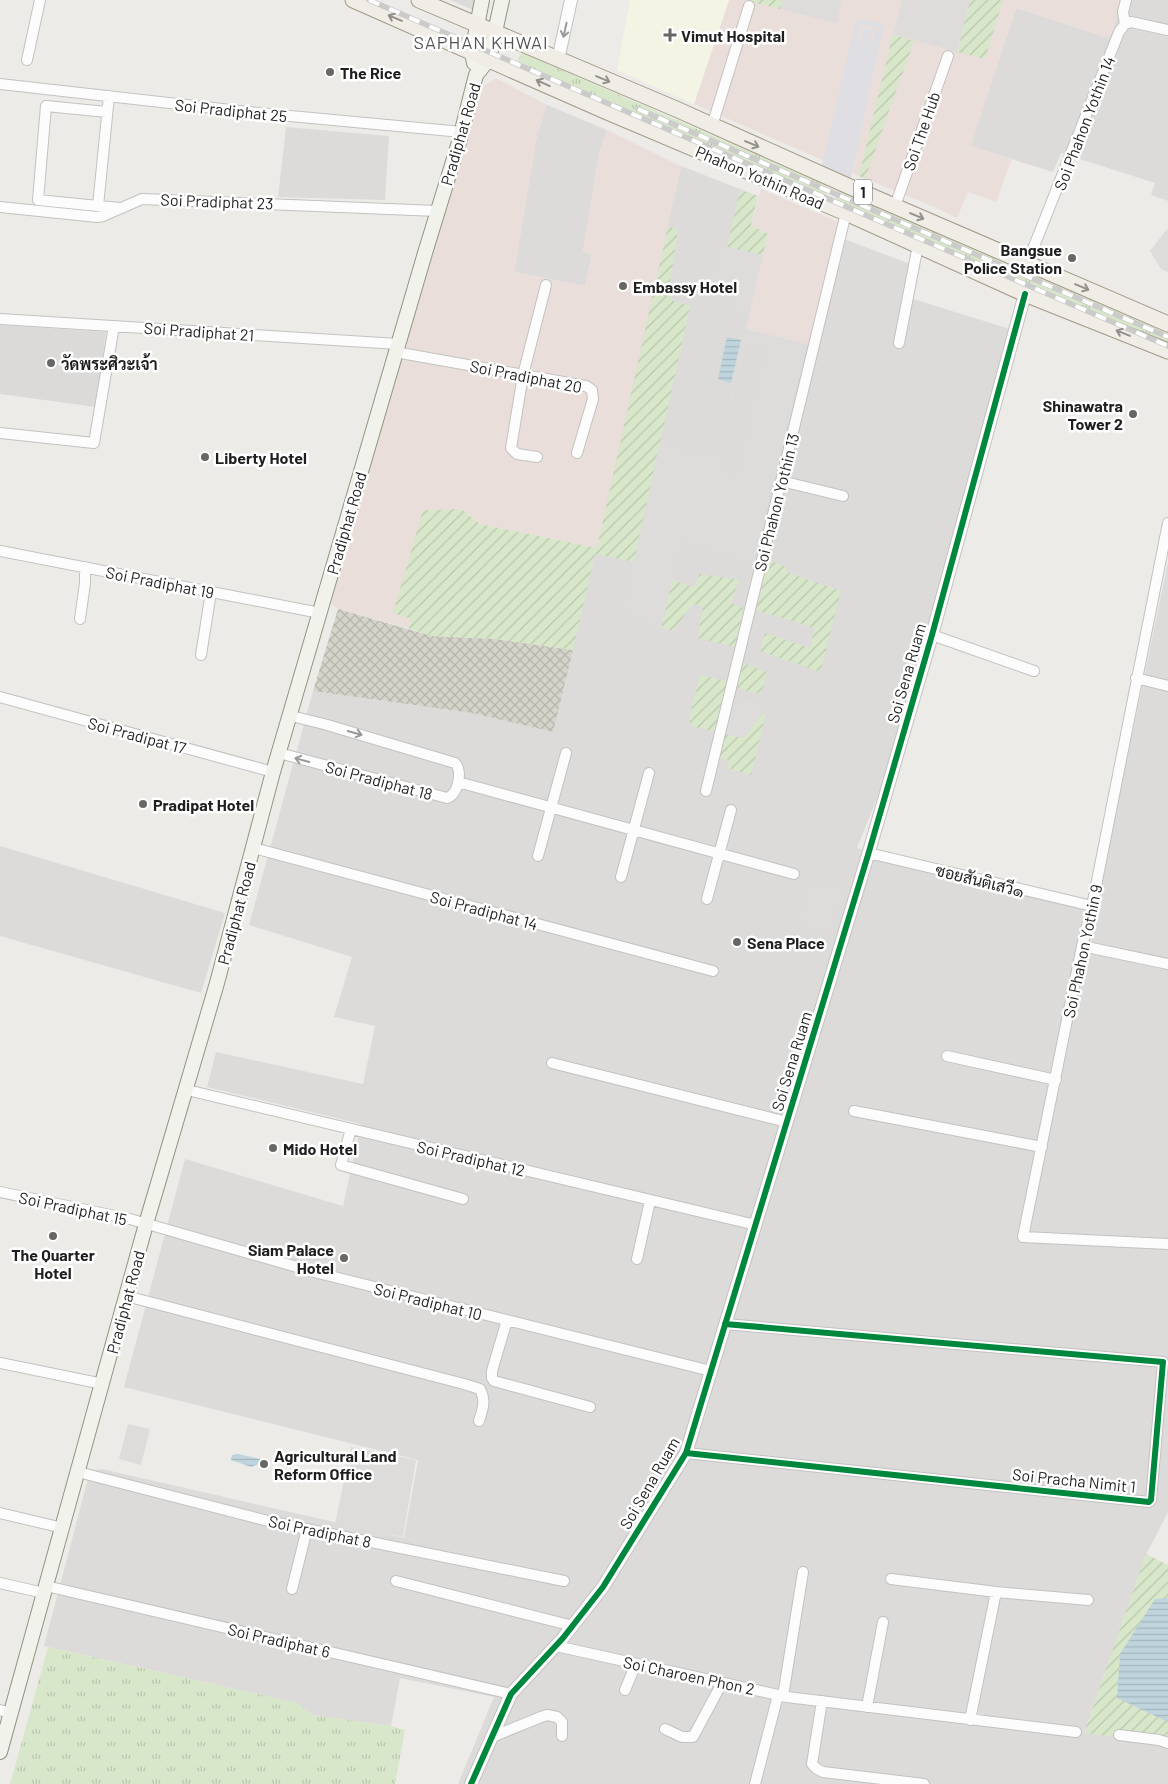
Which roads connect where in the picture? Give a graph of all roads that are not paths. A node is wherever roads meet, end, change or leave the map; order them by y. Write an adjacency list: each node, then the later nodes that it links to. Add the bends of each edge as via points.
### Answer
1 (40, 0): 16 (street)
2 (352, 0): 13 (main road, Phahon Yothin Road / 1, one-way to 2)
3 (420, 0): 10 (main road, Phahon Yothin Road / 1)
4 (482, 0): 10 (main road, Pradiphat Road)
5 (502, 0): 12 (main road, Pradiphat Road)
6 (571, 0): 17 (street, one-way to 17)
7 (1126, 0): 9 (street)
8 (749, 6): 22 (street)
9 (1125, 24): 11 (street, via 1131,22); 31 (street, Soi Phahon Yothin 14, via 1119,32)
10 (478, 25): 12 (main road, Phahon Yothin Road / 1); 13 (main road, Pradiphat Road)
11 (1168, 30)
12 (496, 33): 15 (main road, Pradiphat Road); 17 (main road, Phahon Yothin Road / 1)
13 (472, 52): 15 (main road, Phahon Yothin Road / 1); 18 (main road, Pradiphat Road)
14 (948, 56): 25 (street, Soi The Hub)
15 (489, 59): 18 (main road, Pradiphat Road); 29 (main road, Phahon Yothin Road / 1, one-way to 15)
16 (27, 60)
17 (558, 60): 22 (main road, Phahon Yothin Road / 1, one-way to 22)
18 (476, 75): 23 (main road, Pradiphat Road)
19 (0, 84): 20 (street, Soi Pradiphat 25)
20 (109, 96): 21 (street); 23 (street, Soi Pradiphat 25)
21 (107, 112): 24 (street); 24 (street, via 46,106 38,200)
22 (712, 126): 25 (main road, Phahon Yothin Road / 1, one-way to 25)
23 (462, 132): 28 (main road, Pradiphat Road)
24 (98, 206): 27 (street)
25 (895, 206): 31 (main road, Phahon Yothin Road / 1, one-way to 31)
26 (0, 207): 27 (street, Soi Pradiphat 23, via 97,217)
27 (121, 208): 28 (street, Soi Pradiphat 23, via 142,199)
28 (437, 211): 38 (main road, Pradiphat Road)
29 (846, 213): 30 (main road, Phahon Yothin Road / 1); 44 (street, Soi Phahon Yothin 13)
30 (918, 245): 33 (main road, Phahon Yothin Road / 1); 37 (street)
31 (1027, 264): 35 (main road, Phahon Yothin Road / 1, one-way to 35)
32 (546, 285): 40 (street)
33 (1026, 294): 39 (main road, Phahon Yothin Road / 1, one-way to 33); 52 (street, Soi Sena Ruam)
34 (0, 319): 36 (street, Soi Pradiphat 21)
35 (1168, 324)
36 (114, 326): 38 (street, Soi Pradiphat 21); 41 (street, via 94,443)
37 (899, 343)
38 (397, 348): 40 (street, Soi Pradiphat 20); 50 (main road, Pradiphat Road)
39 (1168, 351)
40 (523, 374): 42 (street, Soi Pradiphat 20, via 586,386 592,390 593,399); 43 (street, via 511,448 517,454)
41 (0, 433)
42 (577, 453)
43 (537, 457)
44 (781, 481): 45 (street); 64 (street, Soi Phahon Yothin 13)
45 (843, 496)
46 (1168, 523): 55 (street, Soi Phahon Yothin 9)
47 (0, 551): 48 (street, Soi Pradiphat 19)
48 (85, 567): 49 (street, Soi Pradiphat 19); 51 (street)
49 (211, 592): 50 (street, Soi Pradiphat 19); 53 (street)
50 (320, 613): 58 (main road, Pradiphat Road)
51 (80, 619)
52 (932, 635): 54 (street); 70 (street, Soi Sena Ruam)
53 (201, 655)
54 (1034, 671)
55 (1136, 678): 56 (street); 75 (street, Soi Phahon Yothin 9)
56 (1168, 686)
57 (0, 697): 61 (street, Soi Pradipat 17)
58 (291, 716): 60 (main road, Pradiphat Road); 63 (street, Soi Pradiphat 18, one-way to 63, via 455,763 459,772)
59 (566, 752): 65 (street)
60 (279, 753): 61 (main road, Pradiphat Road); 63 (street, Soi Pradiphat 18, one-way to 60, via 455,792 447,798)
61 (273, 772): 68 (main road, Pradiphat Road)
62 (649, 772): 67 (street)
63 (458, 782): 65 (street)
64 (706, 791)
65 (551, 808): 67 (street); 71 (street)
66 (732, 810): 69 (street)
67 (633, 831): 69 (street); 73 (street)
68 (254, 848): 78 (street, Soi Pradiphat 14); 82 (main road, Pradiphat Road)
69 (720, 854): 72 (street); 74 (street)
70 (868, 855): 75 (street, ซอยสันติเสวี๑); 84 (street, Soi Sena Ruam)
71 (538, 856)
72 (794, 874)
73 (621, 877)
74 (707, 899)
75 (1092, 906): 76 (street, Soi Phahon Yothin 9)
76 (1082, 946): 77 (street); 81 (street, Soi Phahon Yothin 9)
77 (1168, 964)
78 (713, 971)
79 (947, 1056): 81 (street)
80 (552, 1063): 84 (street)
81 (1056, 1080): 86 (street, Soi Phahon Yothin 9)
82 (187, 1090): 85 (street, Soi Pradiphat 12); 90 (main road, Pradiphat Road)
83 (854, 1111): 86 (street)
84 (787, 1122): 91 (street, Soi Sena Ruam)
85 (351, 1129): 88 (street, via 341,1165); 89 (street, Soi Pradiphat 12)
86 (1042, 1147): 92 (street, Soi Phahon Yothin 9, via 1023,1237)
87 (0, 1192): 90 (street, Soi Pradiphat 15)
88 (464, 1199)
89 (650, 1201): 91 (street, Soi Pradiphat 12); 93 (street)
90 (146, 1224): 94 (main road, Pradiphat Road); 95 (street, Soi Pradiphat 10, via 318,1273)
91 (756, 1225): 96 (street, Soi Sena Ruam)
92 (1168, 1244)
93 (638, 1259)
94 (126, 1296): 99 (main road, Pradiphat Road); 101 (street, via 472,1386 480,1389 485,1403)
95 (507, 1320): 98 (street, Soi Pradiphat 10); 100 (street, via 492,1378)
96 (725, 1324): 98 (street, Soi Sena Ruam); 102 (street, Soi Pracha Nimit 1, via 1163,1362 1151,1500)
97 (0, 1363): 99 (street)
98 (711, 1371): 102 (street, Soi Sena Ruam)
99 (103, 1384): 103 (main road, Pradiphat Road)
100 (590, 1407)
101 (479, 1421)
102 (686, 1453): 117 (street, Soi Sena Ruam, via 603,1587)
103 (78, 1472): 105 (main road, Pradiphat Road); 106 (street, Soi Pradiphat 8)
104 (0, 1513): 105 (street)
105 (63, 1528): 113 (main road, Pradiphat Road)
106 (307, 1529): 110 (street, Soi Pradiphat 8); 112 (street)
107 (803, 1572): 123 (street)
108 (891, 1579): 114 (street)
109 (396, 1581): 117 (street)
110 (564, 1581)
111 (0, 1583): 113 (street, Soi Pradiphat 6)
112 (292, 1589)
113 (45, 1590): 122 (street, Soi Pradiphat 6); 126 (main road, Pradiphat Road)
114 (996, 1592): 115 (street); 127 (street)
115 (1088, 1600)
116 (883, 1622): 125 (street)
117 (573, 1626): 118 (street, Soi Sena Ruam)
118 (556, 1646): 119 (street, Soi Charoen Phon 2); 122 (street, Soi Sena Ruam)
119 (636, 1664): 120 (street, Soi Charoen Phon 2); 121 (street)
120 (722, 1683): 123 (street, Soi Charoen Phon 2); 128 (street, via 693,1737 682,1737)
121 (625, 1690)
122 (511, 1694): 132 (street, Soi Sena Ruam)
123 (781, 1696): 124 (street, Soi Charoen Phon 2); 136 (street)
124 (822, 1701): 125 (street, Soi Charoen Phon 2); 137 (street, via 812,1764 817,1769)
125 (866, 1707): 127 (street, Soi Charoen Phon 2)
126 (5, 1711): 134 (main road, Pradiphat Road)
127 (970, 1720): 129 (street, Soi Charoen Phon 2)
128 (664, 1729)
129 (1076, 1732)
130 (1119, 1735): 133 (street)
131 (562, 1736): 132 (street, via 562,1722 558,1717 547,1716)
132 (492, 1737): 135 (street, Soi Sena Ruam)
133 (1168, 1743)
134 (0, 1752)
135 (472, 1784)
136 (756, 1784)
137 (924, 1784)

